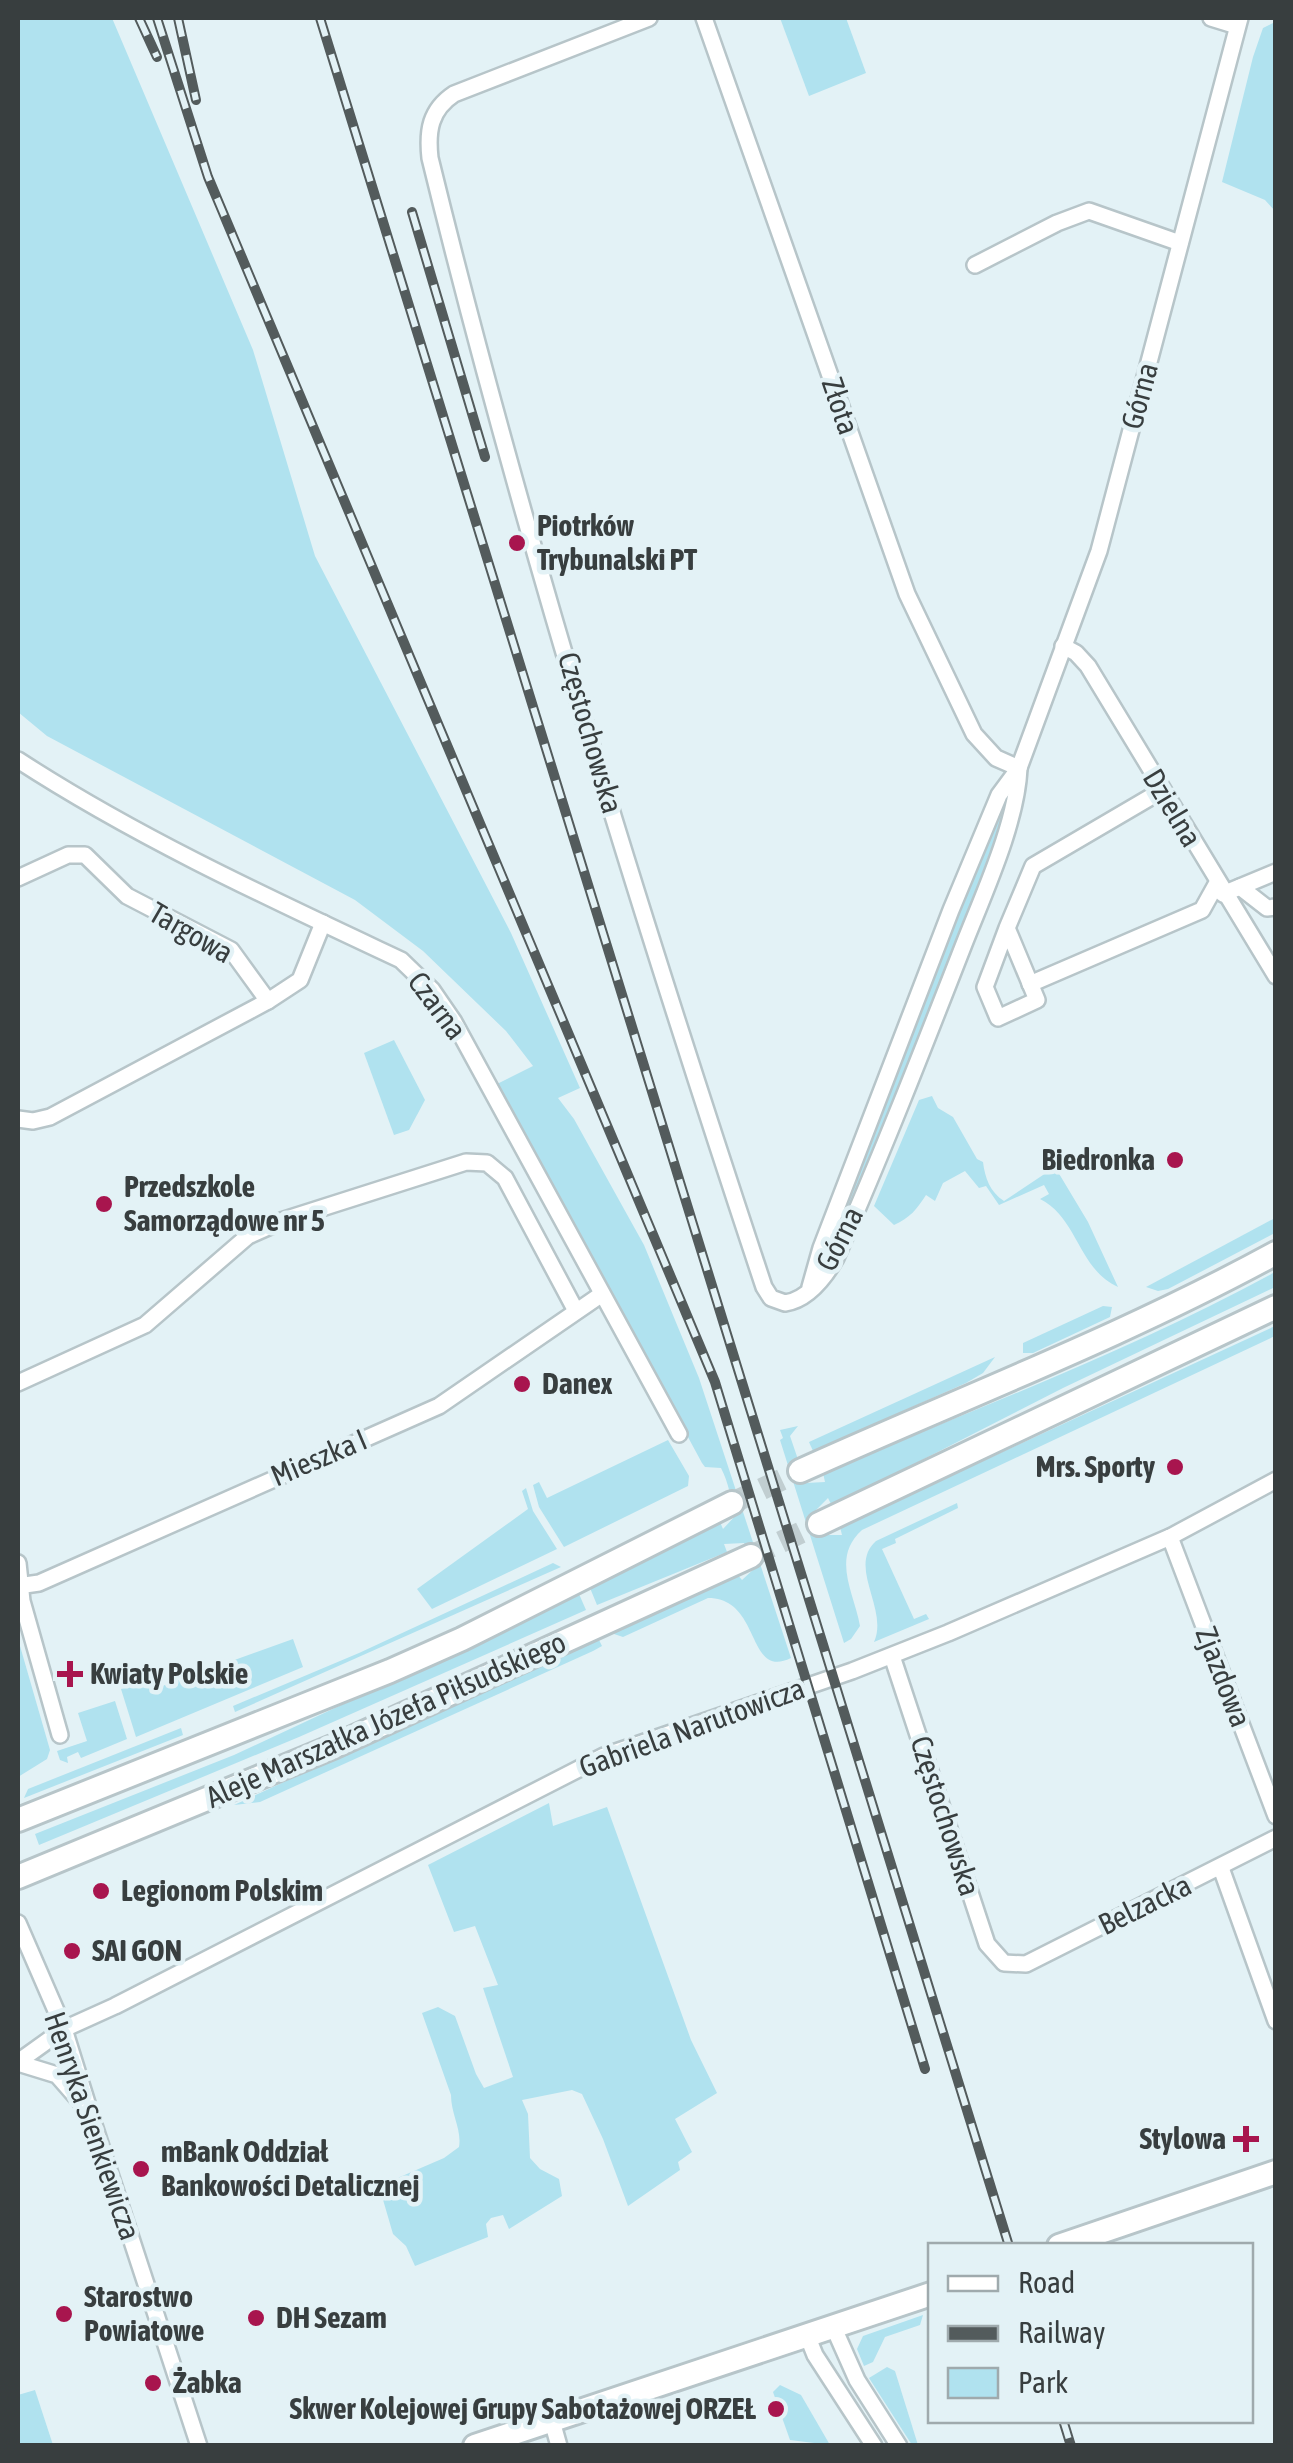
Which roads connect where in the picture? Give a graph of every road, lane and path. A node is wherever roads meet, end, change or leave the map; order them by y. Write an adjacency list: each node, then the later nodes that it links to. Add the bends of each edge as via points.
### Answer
1 (649, 18): 25 (street, Częstochowska, via 454,94 432,119 430,158 477,350 692,1070 765,1290 785,1303)
2 (704, 18): 9 (street, Złota, via 907,594 974,734 996,758)
3 (1211, 18): 4 (street)
4 (1239, 22): 5 (street, Górna)
5 (1180, 243): 6 (street, via 1089,211); 7 (street, Górna, via 1099,551)
6 (975, 266)
7 (1064, 646): 9 (street, Górna); 10 (street, Dzielna, via 1088,666)
8 (18, 760): 18 (street, Czarna)
9 (1019, 768): 25 (street, Górna, via 999,794 951,910); 25 (street, Górna, via 1017,796 917,1066 836,1258)
10 (1161, 791): 14 (street, Dzielna); 19 (street, via 1033,866)
11 (1276, 872): 13 (street)
12 (18, 878): 22 (street, Targowa, via 68,855 84,855 127,896 232,950)
13 (1240, 887): 14 (street); 15 (street, via 1267,908)
14 (1220, 889): 16 (street); 17 (street, Dzielna)
15 (1276, 907)
16 (1202, 910): 17 (street); 21 (street)
17 (1238, 917): 20 (street, Dzielna)
18 (322, 923): 22 (street, via 300,980); 26 (street, Czarna, via 401,960 432,990)
19 (1007, 928): 21 (street); 21 (street, via 986,988 998,1018 1037,1000)
20 (1276, 976)
21 (1030, 984)
22 (268, 1001): 23 (street, via 50,1117)
23 (18, 1119)
24 (1276, 1252): 31 (main road, via 1034,1372)
25 (810, 1290)
26 (602, 1294): 28 (street, Mieszka I); 30 (street, Czarna)
27 (1276, 1307): 34 (main road)
28 (576, 1311): 29 (street, via 505,1178 487,1163 466,1162 248,1236 145,1325); 38 (street, Mieszka I, via 439,1406)
29 (18, 1382)
30 (678, 1434)
31 (800, 1472)
32 (1276, 1480): 35 (street, Gabriela Narutowicza)
33 (732, 1503): 42 (main road, Aleje Marszałka Józefa Piłsudskiego, via 390,1671)
34 (819, 1524)
35 (1170, 1538): 39 (street, Gabriela Narutowicza); 41 (street, Zjazdowa)
36 (750, 1556): 45 (main road, Aleje Marszałka Józefa Piłsudskiego, via 335,1746)
37 (18, 1562): 38 (street)
38 (19, 1586): 40 (street)
39 (892, 1656): 47 (street, Częstochowska, via 987,1944); 49 (street, Gabriela Narutowicza, via 604,1756)
40 (60, 1735)
41 (1276, 1816)
42 (18, 1820)
43 (1276, 1838): 44 (street, Belzacka)
44 (1220, 1868): 47 (street, Belzacka); 48 (street)
45 (18, 1877)
46 (18, 1923): 49 (street, Henryka Sienkiewicza)
47 (1012, 1966)
48 (1276, 2022)
49 (64, 2029): 50 (street, Gabriela Narutowicza); 51 (street, Henryka Sienkiewicza)
50 (18, 2062): 51 (street, via 62,2078)
51 (92, 2119): 58 (street, Henryka Sienkiewicza)
52 (1276, 2172): 53 (main road)
53 (1068, 2243)
54 (928, 2295): 55 (main road)
55 (832, 2326): 56 (main road); 62 (street)
56 (807, 2335): 57 (main road); 61 (street)
57 (552, 2421): 59 (main road); 60 (street)
58 (199, 2446)
59 (475, 2446)
60 (559, 2446)
61 (874, 2446)
62 (898, 2446)

